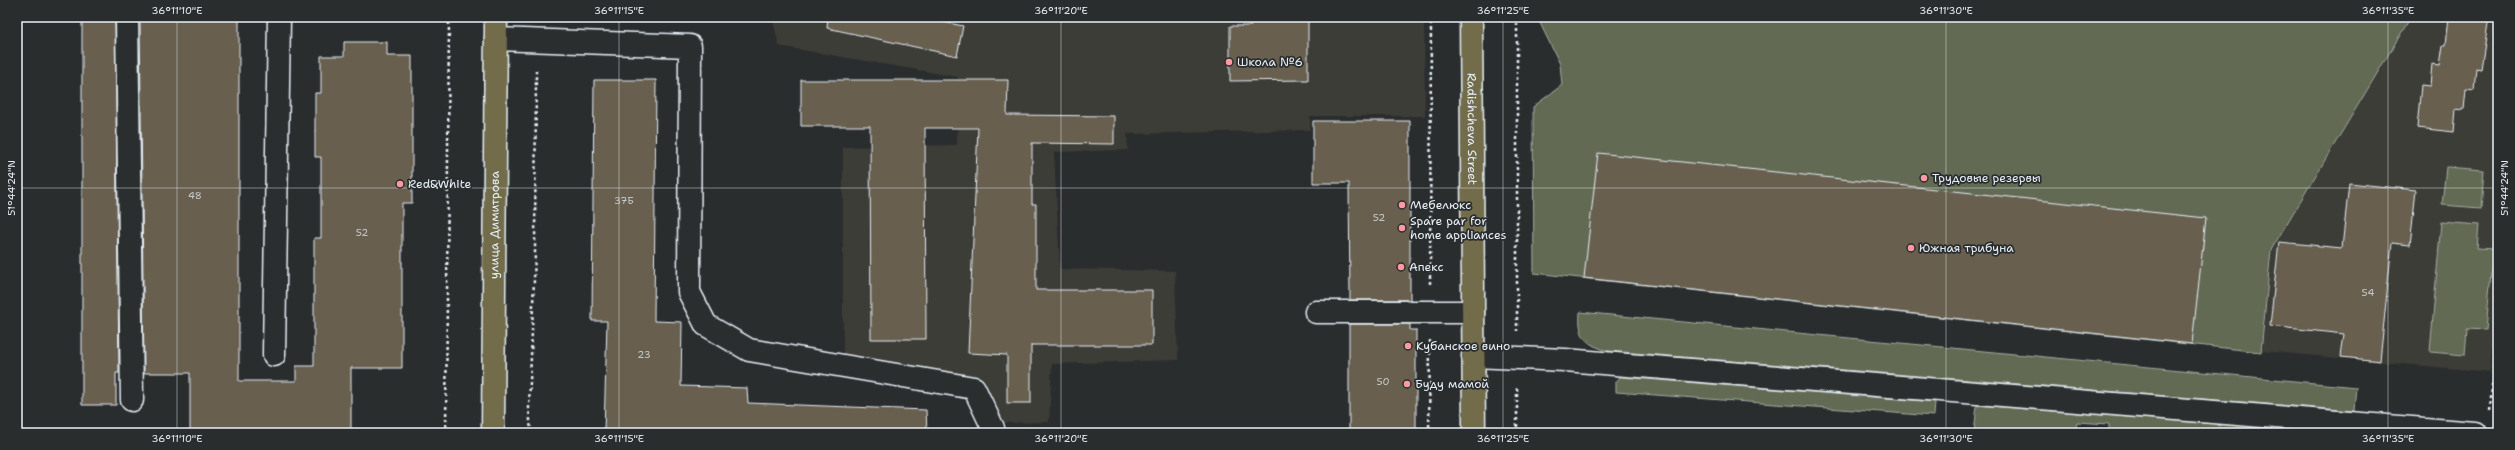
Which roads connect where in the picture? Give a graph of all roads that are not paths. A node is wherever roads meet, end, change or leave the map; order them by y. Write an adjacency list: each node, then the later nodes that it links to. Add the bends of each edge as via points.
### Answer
1 (127, 17): 10 (street)
2 (280, 17): 8 (street)
3 (496, 17): 5 (main road, улица Димитрова)
4 (1471, 17): 7 (main road, Radishcheva Street)
5 (496, 39): 12 (main road, улица Димитрова); 13 (street, via 690,46 688,292 706,325 749,350 974,388)
6 (1316, 312): 7 (street)
7 (1473, 312): 9 (main road, Radishcheva Street)
8 (274, 355)
9 (1473, 356): 11 (street); 14 (main road, Radishcheva Street)
10 (132, 400)
11 (2482, 425)
12 (493, 433)
13 (993, 433)
14 (1474, 433)

